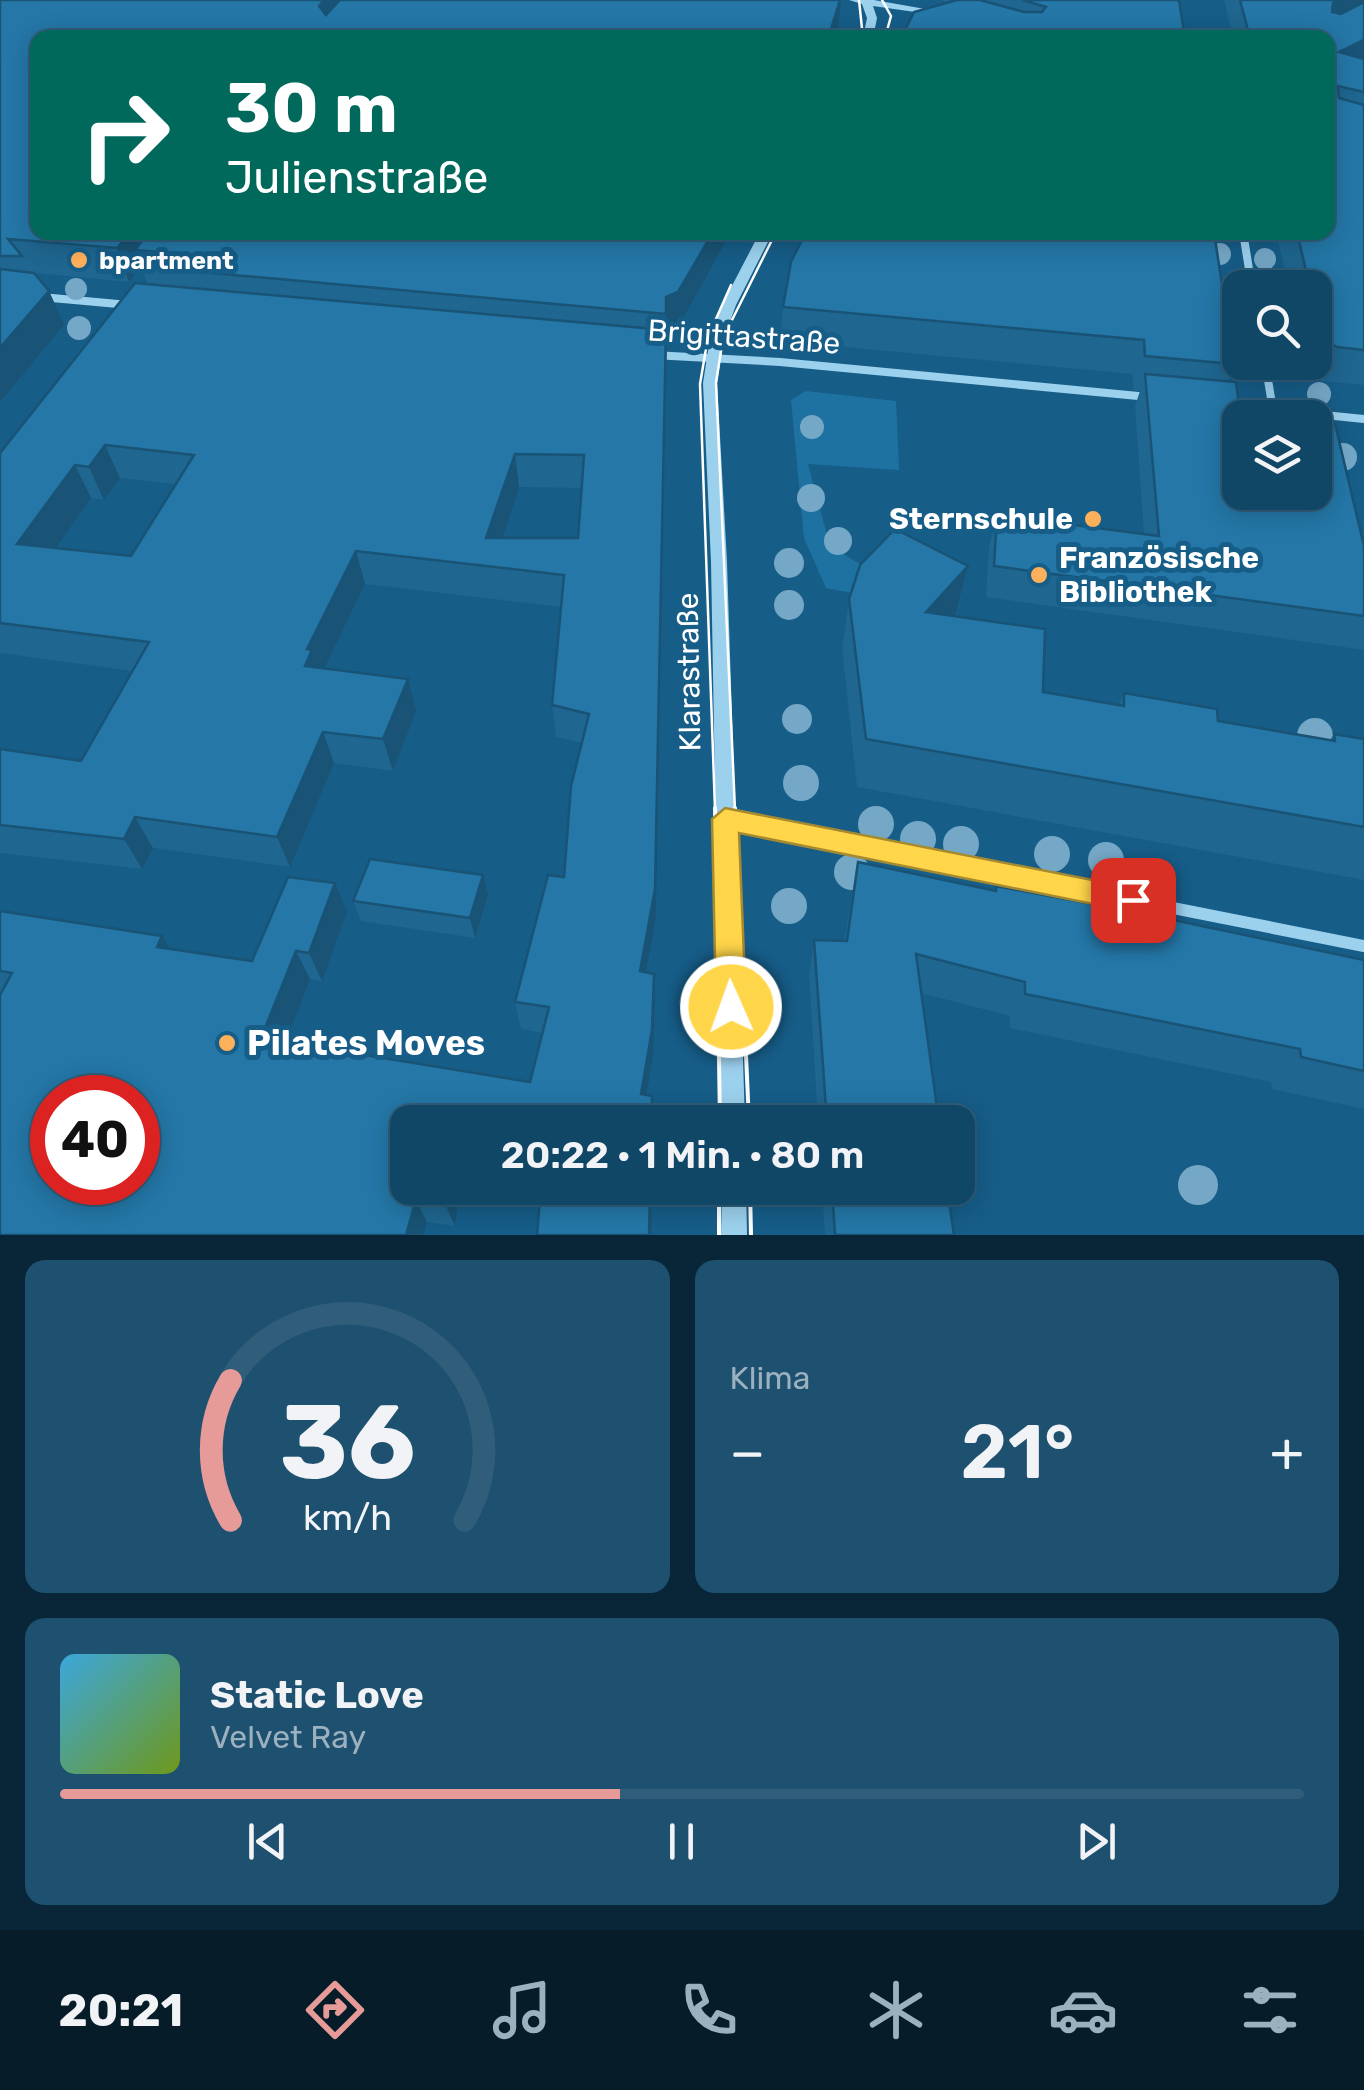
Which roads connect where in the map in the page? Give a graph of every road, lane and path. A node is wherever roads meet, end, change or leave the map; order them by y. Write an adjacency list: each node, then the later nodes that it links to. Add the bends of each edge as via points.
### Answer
1 (854, 0): 2 (street)
2 (868, 0): 3 (street); 4 (street)
3 (958, 17)
4 (870, 30)
5 (763, 240): 13 (street, Klarastraße, via 729,305)
6 (1244, 240): 7 (street)
7 (1249, 270)
8 (132, 290): 11 (street)
9 (35, 297): 11 (street)
10 (145, 306): 11 (street)
11 (118, 308)
12 (641, 354): 13 (street, Brigittastraße)
13 (713, 361): 14 (street, Brigittastraße); 19 (street, Klarastraße)
14 (1160, 398)
15 (1217, 404): 16 (street)
16 (1222, 405)
17 (1332, 416): 18 (street)
18 (1364, 419)
19 (725, 819): 20 (street); 21 (street, Klarastraße)
20 (1364, 946)
21 (733, 1105)
22 (734, 1205): 23 (street)
23 (734, 1235)

